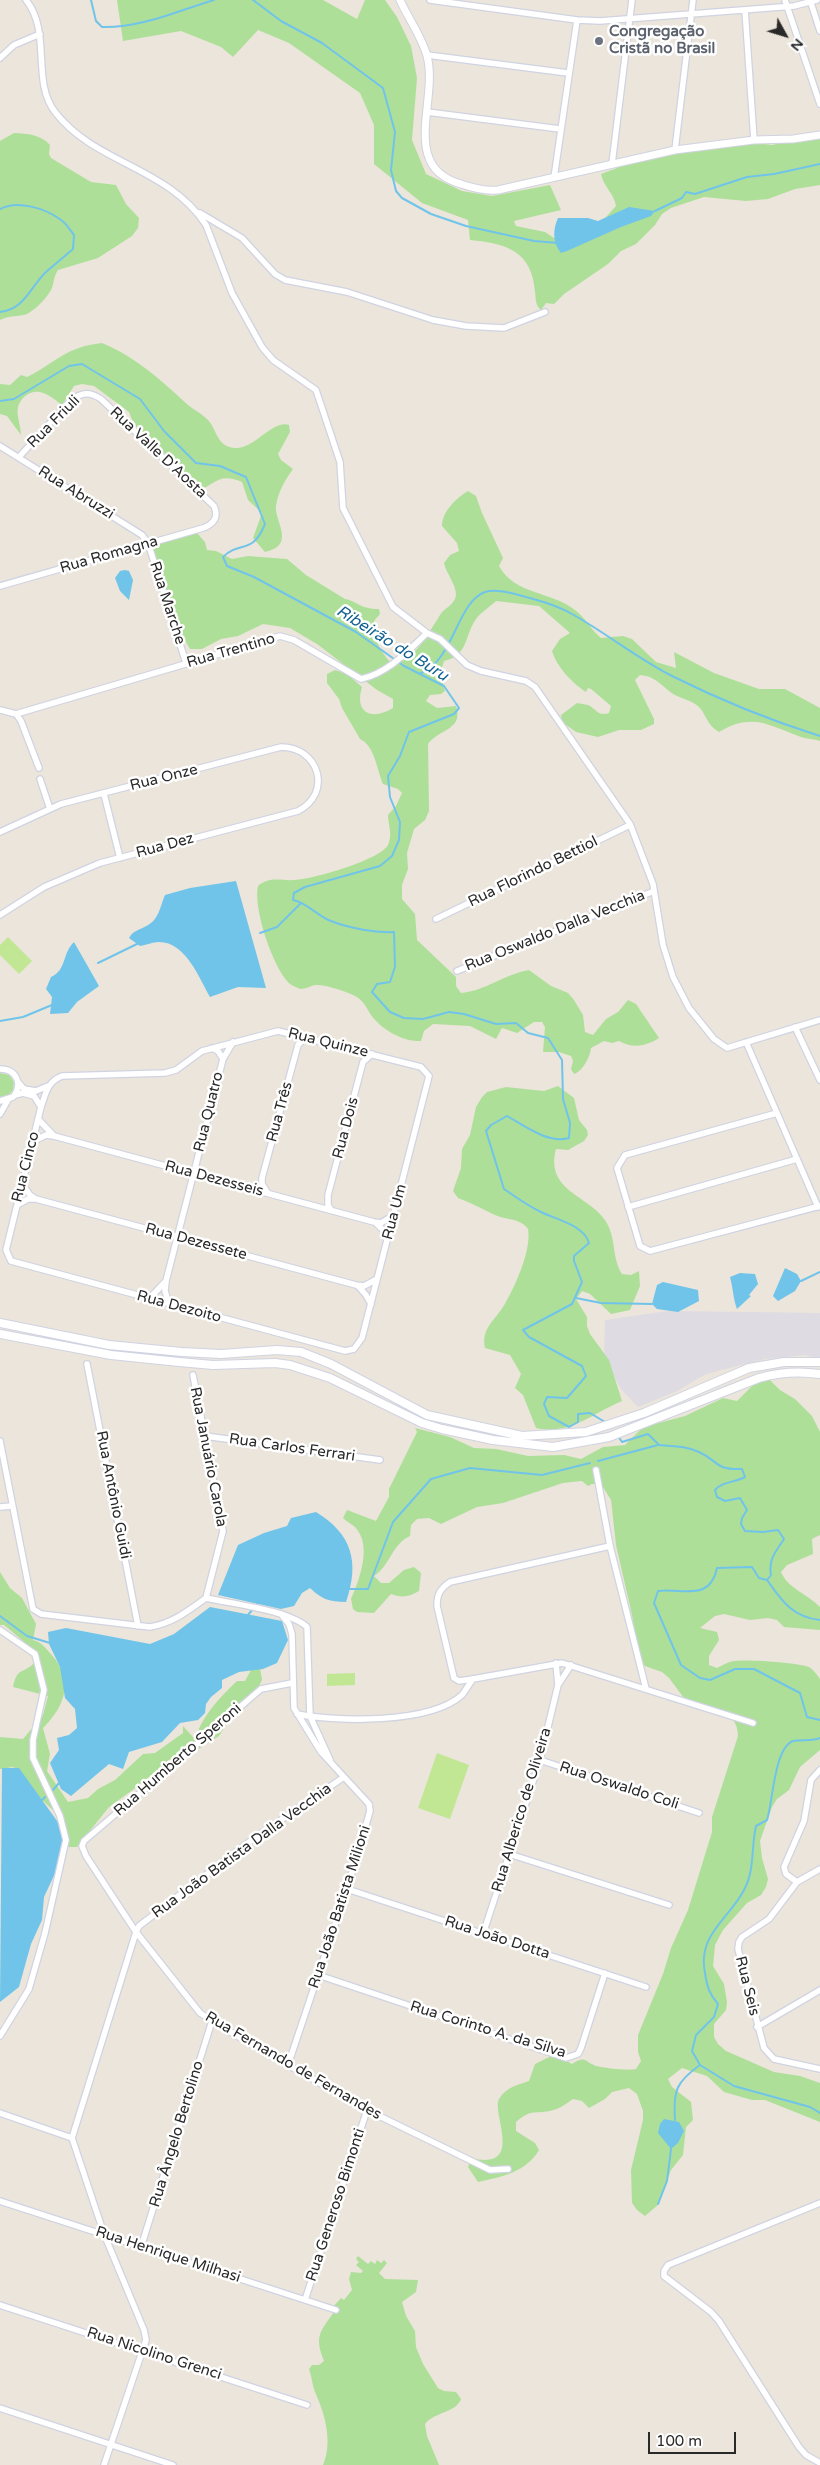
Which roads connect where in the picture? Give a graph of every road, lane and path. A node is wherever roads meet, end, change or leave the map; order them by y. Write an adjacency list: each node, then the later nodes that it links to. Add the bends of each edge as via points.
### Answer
1 (26, 0): 14 (street)
2 (400, 0): 15 (street)
3 (430, 0): 12 (street)
4 (632, 0): 11 (street)
5 (693, 0): 10 (street)
6 (785, 0): 8 (street)
7 (812, 1): 8 (street); 13 (street)
8 (788, 7): 9 (street); 18 (street)
9 (745, 10): 10 (street); 22 (street)
10 (691, 13): 11 (street); 23 (street)
11 (630, 19): 12 (street); 24 (street)
12 (577, 20): 17 (street)
13 (820, 31)
14 (40, 34): 16 (street, via 14,45); 26 (street, via 48,97 65,124 99,148 169,186)
15 (427, 55): 17 (street); 19 (street)
16 (0, 58)
17 (568, 73): 20 (street)
18 (820, 104)
19 (427, 112): 20 (street); 25 (street, via 426,153 434,168 445,178 489,191)
20 (560, 129): 25 (street)
21 (820, 135): 22 (street)
22 (754, 140): 23 (street)
23 (675, 150): 24 (street)
24 (612, 164): 25 (street)
25 (554, 178)
26 (197, 212): 27 (street, via 242,238 275,274 285,280 347,292 433,320 466,326 504,328); 34 (street, via 206,225 243,316 262,347 273,360 316,390 340,462 343,508 393,607)
27 (545, 312)
28 (91, 393): 30 (street, Rua Friuli, via 72,399); 31 (street, Rua Valle D'Aosta, via 214,506)
29 (0, 446): 30 (street, Rua Abruzzi)
30 (19, 457): 32 (street, Rua Abruzzi, via 142,535)
31 (216, 518): 32 (street, Rua Romagna, via 211,525)
32 (148, 543): 33 (street, Rua Romagna); 35 (street, Rua Marche)
33 (2, 584)
34 (427, 633): 35 (street, Rua Trentino, via 400,659 371,677 361,679 294,640 280,636); 43 (street, via 447,645 466,665 526,681 535,687)
35 (186, 663): 37 (street, Rua Trentino)
36 (0, 710): 37 (street)
37 (16, 714): 38 (street, via 26,729)
38 (39, 768)
39 (318, 777): 41 (street, Rua Onze, via 308,757 293,748 281,747); 45 (street, Rua Dez, via 315,796 298,811)
40 (40, 779): 42 (street)
41 (104, 794): 42 (street, Rua Onze); 45 (street)
42 (50, 809): 44 (street, Rua Onze)
43 (630, 825): 46 (street); 48 (street, Rua Florindo Bettiol)
44 (0, 832)
45 (120, 858): 47 (street, Rua Dez, via 44,887)
46 (654, 891): 49 (street, Rua Oswaldo Dalla Vecchia); 55 (street, via 663,945 673,977 689,1008 721,1046 726,1048)
47 (0, 914)
48 (436, 919)
49 (456, 970)
50 (820, 1020): 51 (street)
51 (795, 1027): 55 (street); 65 (street)
52 (292, 1034): 53 (street, Rua Quinze); 54 (street, Rua Quinze, via 278,1031); 56 (street)
53 (306, 1037): 56 (street, Rua Três); 58 (street, Rua Quinze)
54 (233, 1042): 57 (street, Rua Quinze); 60 (street, Rua Quatro)
55 (746, 1042): 72 (street)
56 (298, 1046): 79 (street, Rua Três)
57 (212, 1048): 60 (street, Rua Quatro); 64 (street, Rua Quinze, via 202,1051 176,1070 165,1073 62,1076)
58 (358, 1050): 59 (street, Rua Quinze); 61 (street)
59 (372, 1054): 61 (street, Rua Dois); 63 (street, Rua Quinze, via 421,1066)
60 (223, 1059): 78 (street, Rua Quatro)
61 (364, 1062): 83 (street, Rua Dois)
62 (0, 1069): 66 (street, via 13,1073)
63 (428, 1073): 90 (street, Rua Um, via 428,1084)
64 (53, 1079): 67 (street, Rua Cinco)
65 (820, 1080)
66 (18, 1082): 67 (street, via 24,1089 36,1091); 68 (street)
67 (48, 1086): 71 (street, Rua Cinco)
68 (15, 1095): 69 (street); 71 (street, via 34,1096)
69 (8, 1100): 70 (street); 73 (street)
70 (0, 1101)
71 (41, 1107): 74 (street, Rua Cinco)
72 (777, 1112): 77 (street); 88 (street, via 625,1155 617,1168)
73 (0, 1114)
74 (38, 1119): 75 (street); 76 (street, Rua Cinco)
75 (54, 1136): 76 (street, via 46,1135); 78 (street, Rua Dezesseis)
76 (32, 1142): 80 (street, Rua Cinco)
77 (797, 1159): 87 (street); 88 (street)
78 (194, 1173): 81 (street, Rua Dezesseis); 92 (street, Rua Quatro)
79 (262, 1178): 81 (street); 82 (street)
80 (22, 1184): 84 (street); 85 (street, Rua Cinco)
81 (250, 1188): 82 (street, Rua Dezesseis)
82 (267, 1193): 86 (street, Rua Dezesseis)
83 (328, 1194): 86 (street); 89 (street, Rua Dois)
84 (36, 1199): 85 (street); 92 (street, Rua Dezessete)
85 (17, 1205): 94 (street, Rua Cinco, via 6,1250)
86 (314, 1206): 89 (street, Rua Dezesseis)
87 (819, 1206): 88 (street, via 650,1251 640,1246)
88 (628, 1207)
89 (331, 1210): 91 (street, Rua Dezesseis)
90 (394, 1216): 91 (street, via 381,1223); 93 (street, Rua Um)
91 (374, 1222): 93 (street, via 384,1231)
92 (177, 1237): 96 (street, Rua Quatro); 97 (street, Rua Dezessete)
93 (387, 1241): 95 (street, Rua Um)
94 (8, 1256): 98 (street, Rua Dezoito, via 17,1264)
95 (377, 1279): 97 (street, via 364,1286); 100 (street, Rua Um)
96 (166, 1281): 98 (street, Rua Quatro); 99 (street, Rua Quatro)
97 (356, 1285): 100 (street, via 363,1289)
98 (149, 1299): 99 (street, Rua Dezoito)
99 (169, 1304): 103 (street, Rua Dezoito, via 345,1351)
100 (370, 1304): 103 (street, Rua Um, via 362,1338)
101 (0, 1323): 104 (main road, via 109,1345 172,1352 300,1352 331,1364 427,1415 522,1436 586,1432 652,1410 749,1368 784,1362)
102 (0, 1334): 106 (main road, via 111,1355 213,1365 255,1362 290,1365 330,1378 422,1423 471,1436 553,1447 587,1443 617,1434 759,1378 802,1371)
103 (354, 1349)
104 (820, 1362)
105 (88, 1364): 117 (street, Rua Antônio Guidi)
106 (820, 1374)
107 (193, 1375): 108 (street, Rua Januário Carola)
108 (205, 1436): 110 (street, Rua Carlos Ferrari); 115 (street, Rua Januário Carola, via 223,1531)
109 (0, 1441): 112 (street)
110 (380, 1460)
111 (596, 1470): 114 (street)
112 (12, 1506): 113 (street); 117 (street, via 30,1603 37,1613)
113 (0, 1507)
114 (610, 1546): 121 (street, via 450,1582 441,1588 437,1606 452,1673 458,1681); 124 (street)
115 (206, 1598): 116 (street); 117 (street, via 173,1621 150,1627)
116 (281, 1614): 122 (street, via 292,1634); 126 (street, via 301,1621 309,1630)
117 (138, 1626)
118 (0, 1630): 147 (street, via 35,1654 44,1690 32,1758 60,1816 66,1840 29,1988)
119 (556, 1663): 120 (street); 121 (street); 123 (street, Rua Alberico de Oliveira)
120 (570, 1666): 123 (street, Rua Alberico de Oliveira); 124 (street)
121 (473, 1679): 126 (street, via 460,1696 416,1715 371,1718)
122 (292, 1683): 125 (street); 134 (street, Rua Humberto Speroni, via 261,1689 84,1841 82,1846)
123 (558, 1685): 128 (street, Rua Alberico de Oliveira)
124 (646, 1689): 127 (street)
125 (297, 1714): 126 (street); 129 (street, Rua João Batista Milioni)
126 (310, 1716): 129 (street, Rua João Batista Milioni)
127 (753, 1722)
128 (540, 1760): 132 (street, Rua Oswaldo Coli); 133 (street, Rua Alberico de Oliveira)
129 (331, 1762): 131 (street, Rua João Batista Milioni)
130 (820, 1770): 136 (street, via 811,1780 804,1821 784,1867 786,1874)
131 (344, 1777): 137 (street, Rua João Batista Milioni, via 369,1804 370,1811); 139 (street, Rua João Batista Dalla Vecchia, via 253,1840 139,1926)
132 (699, 1813)
133 (509, 1854): 138 (street); 140 (street, Rua Alberico de Oliveira)
134 (86, 1856): 139 (street, Rua Fernando de Fernandes)
135 (820, 1869): 136 (street, Rua Seis)
136 (797, 1882): 146 (street, Rua Seis, via 769,1919 739,1942 739,1956)
137 (347, 1889): 140 (street, Rua João Dotta); 142 (street, Rua João Batista Milioni)
138 (669, 1905)
139 (136, 1932): 145 (street, Rua Fernando de Fernandes, via 200,2013); 152 (street, Rua João Batista Dalla Vecchia)
140 (483, 1934): 141 (street, Rua João Dotta)
141 (604, 1973): 142 (street, Rua Corinto A. da Silva, via 581,2048 578,2054 566,2058); 143 (street, Rua João Dotta)
142 (318, 1976): 148 (street, Rua João Batista Milioni)
143 (646, 1987)
144 (820, 1990): 146 (street)
145 (212, 2021): 148 (street, Rua Fernando de Fernandes); 157 (street, Rua Ângelo Bertolino)
146 (757, 2027): 149 (street, Rua Seis, via 764,2048 774,2058)
147 (0, 2036)
148 (288, 2064): 150 (street, Rua Fernando de Fernandes)
149 (820, 2069)
150 (367, 2110): 153 (street, Rua Fernando de Fernandes, via 490,2170); 158 (street, Rua Generoso Bimonti)
151 (0, 2113): 152 (street)
152 (72, 2138): 156 (street)
153 (508, 2169)
154 (0, 2201): 156 (street, Rua Henrique Milhasi)
155 (820, 2203): 165 (street, via 668,2265 664,2276 715,2316 802,2451)
156 (104, 2234): 157 (street, Rua Henrique Milhasi); 161 (street, via 144,2330 146,2340)
157 (141, 2247): 158 (street, Rua Henrique Milhasi)
158 (305, 2300): 160 (street, Rua Henrique Milhasi)
159 (0, 2304): 161 (street, Rua Nicolino Grenci)
160 (336, 2310)
161 (142, 2350): 162 (street, Rua Nicolino Grenci); 164 (street)
162 (307, 2405)
163 (0, 2408): 164 (street)
164 (112, 2444): 166 (street); 167 (street)
165 (820, 2463)
166 (104, 2465)
167 (173, 2465)

